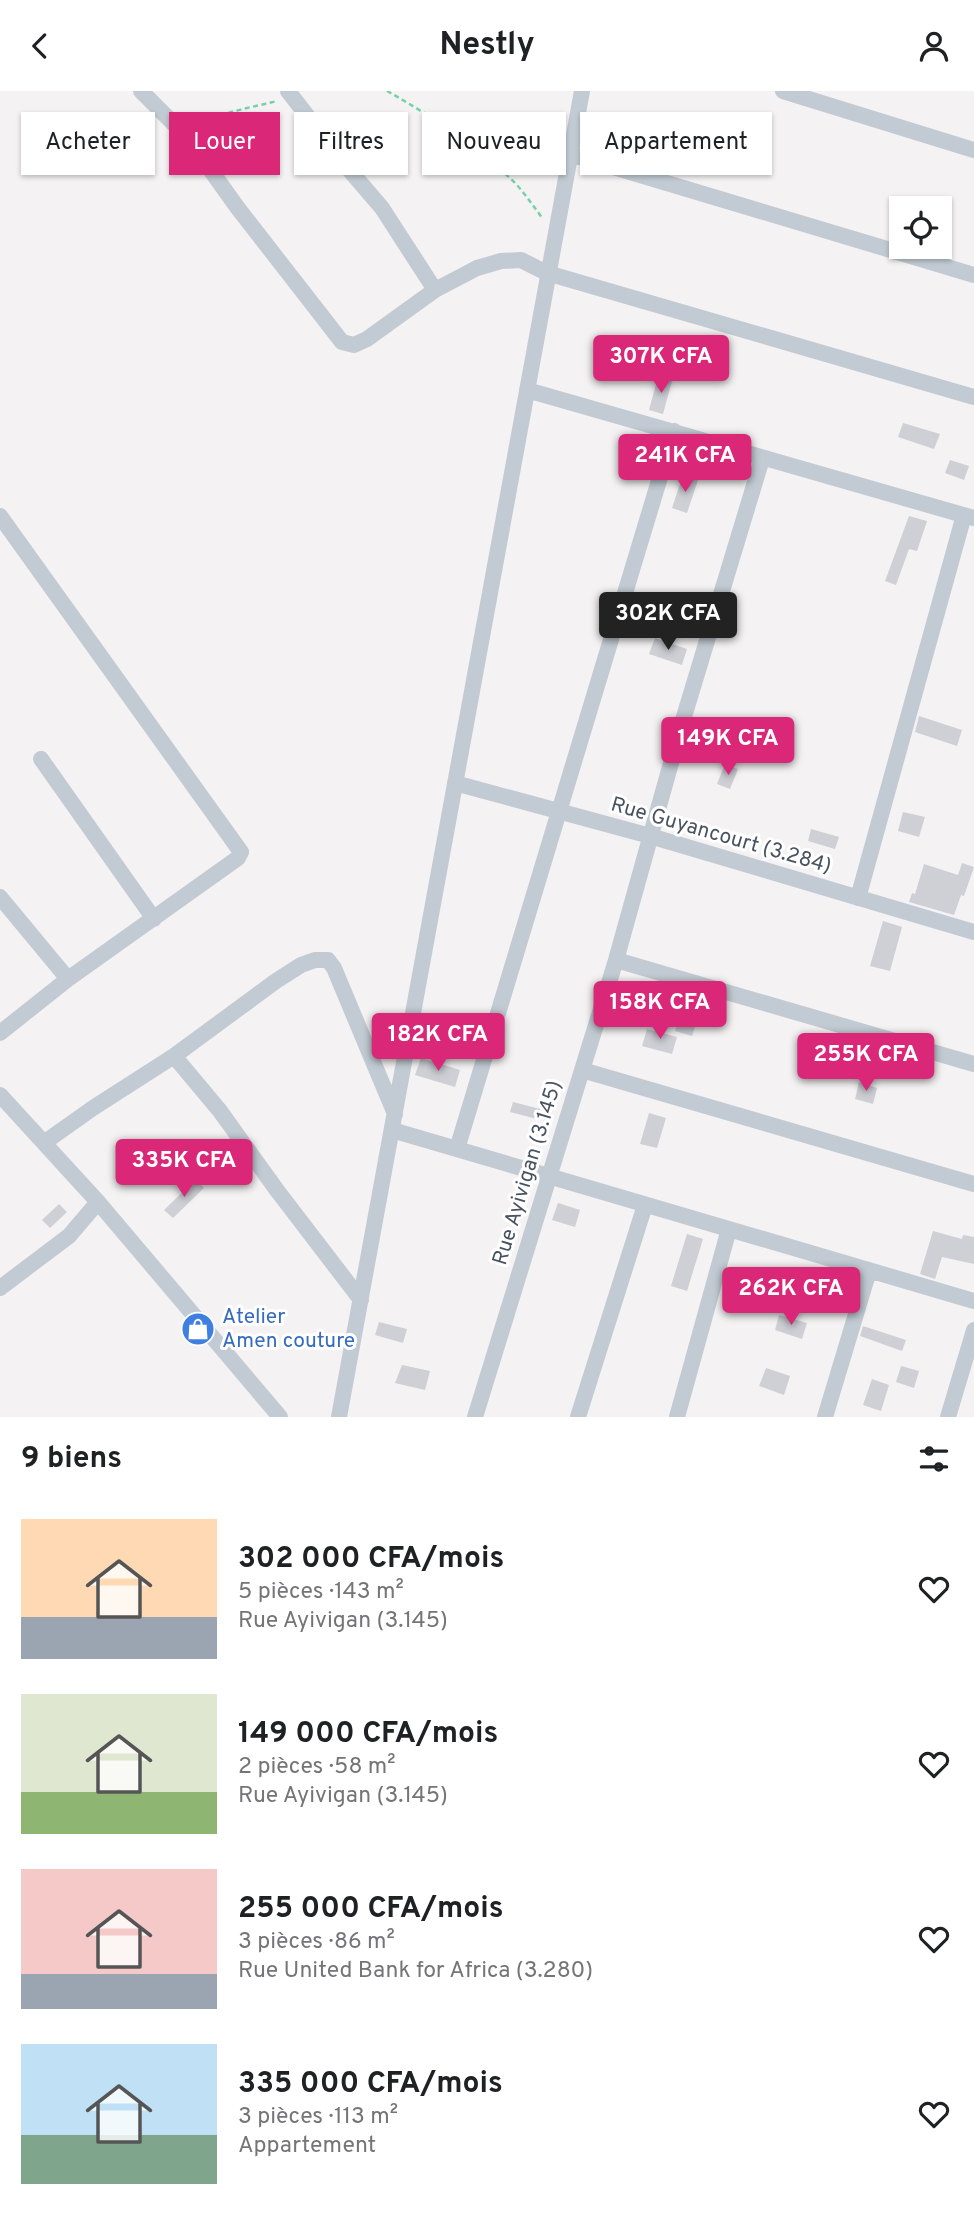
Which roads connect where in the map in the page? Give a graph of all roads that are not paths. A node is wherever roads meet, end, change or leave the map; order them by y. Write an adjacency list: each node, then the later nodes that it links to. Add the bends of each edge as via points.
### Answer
1 (141, 91): 9 (street, via 187,137 342,342 354,345 367,339)
2 (582, 91): 6 (street)
3 (783, 91): 5 (street)
4 (290, 94): 9 (street, via 382,208)
5 (974, 150)
6 (570, 154): 7 (street); 8 (street)
7 (547, 273): 9 (street, via 521,260 501,261); 10 (street); 11 (street)
8 (974, 275)
9 (435, 290)
10 (527, 390): 12 (street); 17 (street)
11 (974, 397)
12 (674, 431): 13 (street); 18 (street)
13 (762, 459): 15 (street); 19 (street, Rue Ayivigan (3.145))
14 (0, 516): 22 (street, via 241,852)
15 (969, 517): 21 (street)
16 (41, 759): 22 (street)
17 (456, 783): 18 (street, Rue Guyancourt (3.284)); 31 (street)
18 (559, 812): 19 (street, Rue Guyancourt (3.284)); 33 (street)
19 (650, 836): 21 (street, Rue Guyancourt (3.284)); 24 (street, Rue Ayivigan (3.145))
20 (0, 897): 25 (street)
21 (859, 898): 23 (street, Rue Guyancourt (3.284))
22 (154, 919): 25 (street)
23 (973, 930)
24 (616, 960): 28 (street); 29 (street, Rue Ayivigan (3.145))
25 (68, 979): 26 (street)
26 (0, 1033)
27 (174, 1056): 31 (street, via 301,965 328,960); 32 (street); 41 (street)
28 (974, 1064)
29 (582, 1070): 34 (street, Rue Ayivigan (3.145)); 35 (street)
30 (0, 1095): 32 (street)
31 (393, 1122): 33 (street); 41 (street)
32 (45, 1142): 36 (street)
33 (457, 1149): 34 (street)
34 (549, 1177): 37 (street); 46 (street, Rue Ayivigan (3.145))
35 (974, 1184)
36 (98, 1202): 40 (street, via 69,1236); 44 (street)
37 (645, 1205): 38 (street); 47 (street)
38 (729, 1229): 39 (street); 48 (street)
39 (869, 1271): 42 (street); 49 (street)
40 (0, 1288)
41 (361, 1300): 45 (street)
42 (974, 1301)
43 (974, 1330): 50 (street)
44 (280, 1417)
45 (339, 1417)
46 (475, 1417)
47 (578, 1417)
48 (677, 1417)
49 (825, 1417)
50 (948, 1417)

